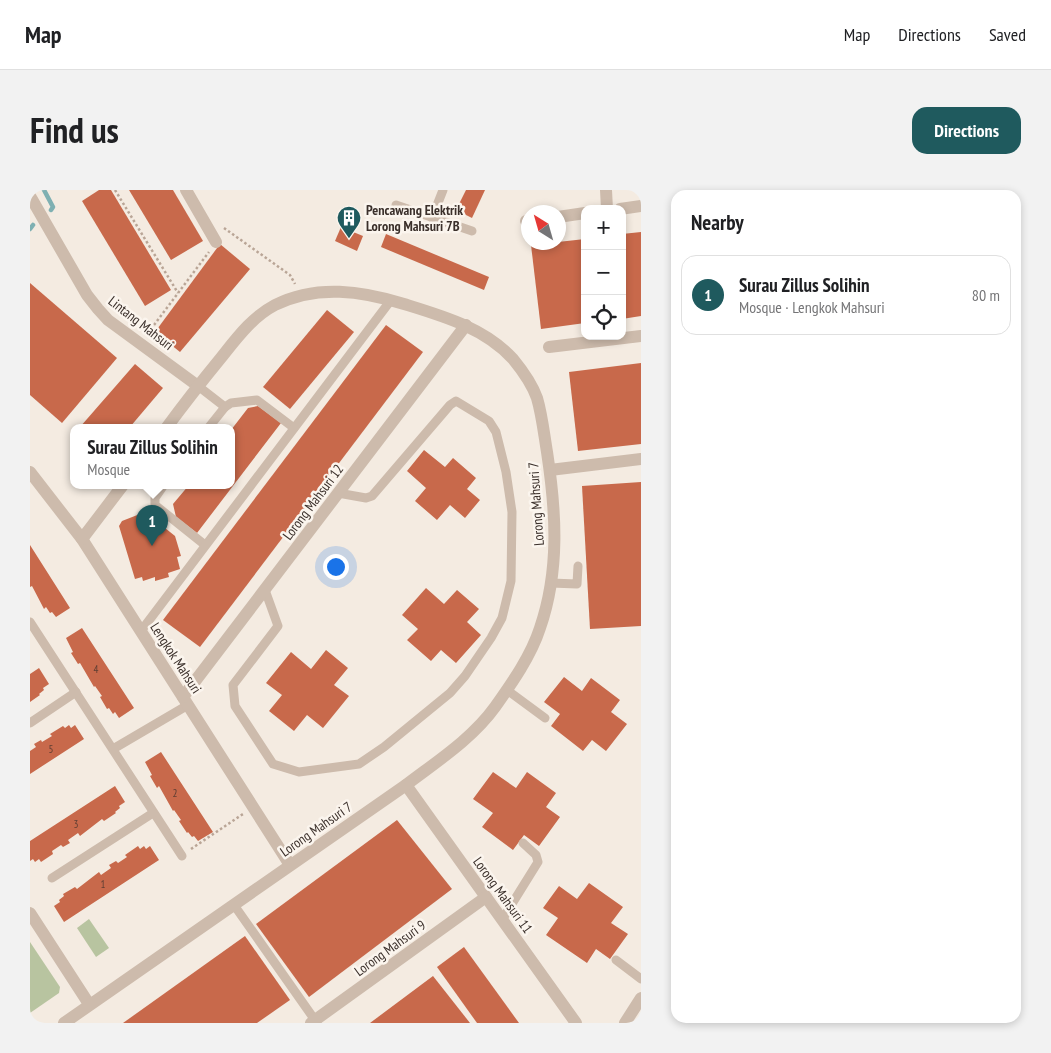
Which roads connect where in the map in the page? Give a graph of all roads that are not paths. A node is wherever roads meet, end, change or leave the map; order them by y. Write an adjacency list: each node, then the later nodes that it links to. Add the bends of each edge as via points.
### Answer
1 (186, 190): 13 (street)
2 (443, 190): 11 (lane)
3 (606, 190): 6 (street)
4 (30, 196): 18 (street, Lintang Mahsuri, via 98,310)
5 (396, 205): 11 (lane)
6 (607, 205)
7 (641, 206): 8 (street)
8 (626, 208)
9 (581, 214): 10 (street)
10 (566, 216)
11 (432, 218): 12 (lane)
12 (472, 231)
13 (216, 242)
14 (391, 300): 15 (street, Lorong Mahsuri 7); 18 (street, Lorong Mahsuri 7, via 351,291 311,293 275,305 240,334); 22 (lane)
15 (466, 325): 24 (street, Lorong Mahsuri 7, via 498,345 526,376 543,422); 28 (street, Lorong Mahsuri 12)
16 (641, 336): 17 (street)
17 (549, 347)
18 (198, 386): 19 (lane); 20 (street, Lorong Mahsuri 7)
19 (225, 407): 21 (lane); 22 (lane, via 231,403 257,400)
20 (169, 424)
21 (211, 424)
22 (294, 428): 30 (lane)
23 (641, 459): 24 (street)
24 (550, 470): 32 (street, Lorong Mahsuri 7, via 556,532)
25 (30, 472): 29 (street, Lengkok Mahsuri)
26 (120, 489): 29 (street)
27 (161, 489): 30 (lane, via 155,498 155,505)
28 (338, 493): 33 (street, Lorong Mahsuri 12); 33 (lane, via 366,498 372,496 456,401 489,421 496,432 512,512 511,581 502,618 465,676 450,693 359,764 299,772 273,764 235,706 233,685 278,626)
29 (82, 539): 35 (street, Lengkok Mahsuri)
30 (205, 545): 35 (lane)
31 (578, 566): 32 (lane, via 577,584)
32 (551, 583): 36 (street, Lorong Mahsuri 7, via 540,630)
33 (265, 590): 38 (street, Lorong Mahsuri 12)
34 (30, 622): 37 (lane)
35 (141, 631): 38 (street, Lengkok Mahsuri)
36 (507, 690): 39 (lane); 42 (street, Lorong Mahsuri 7, via 470,734)
37 (76, 692): 40 (lane); 41 (lane)
38 (186, 701): 41 (lane); 46 (street, Lengkok Mahsuri)
39 (545, 718)
40 (30, 723)
41 (113, 749): 43 (lane)
42 (406, 785): 46 (street, Lorong Mahsuri 7); 48 (street, Lorong Mahsuri 11)
43 (153, 813): 45 (lane); 47 (lane)
44 (523, 843): 51 (lane, via 536,855 538,862)
45 (182, 856)
46 (290, 865): 49 (street, Lorong Mahsuri 7)
47 (52, 878)
48 (486, 897): 51 (street, Lorong Mahsuri 11); 56 (street, Lorong Mahsuri 9)
49 (234, 905): 55 (street, Lorong Mahsuri 7); 56 (lane)
50 (30, 913): 55 (street)
51 (502, 920): 58 (street, Lorong Mahsuri 11)
52 (616, 960): 53 (lane)
53 (641, 979)
54 (641, 998): 59 (street)
55 (90, 1004): 57 (street, Lorong Mahsuri 7)
56 (314, 1022)
57 (65, 1023)
58 (576, 1023)
59 (625, 1023)

